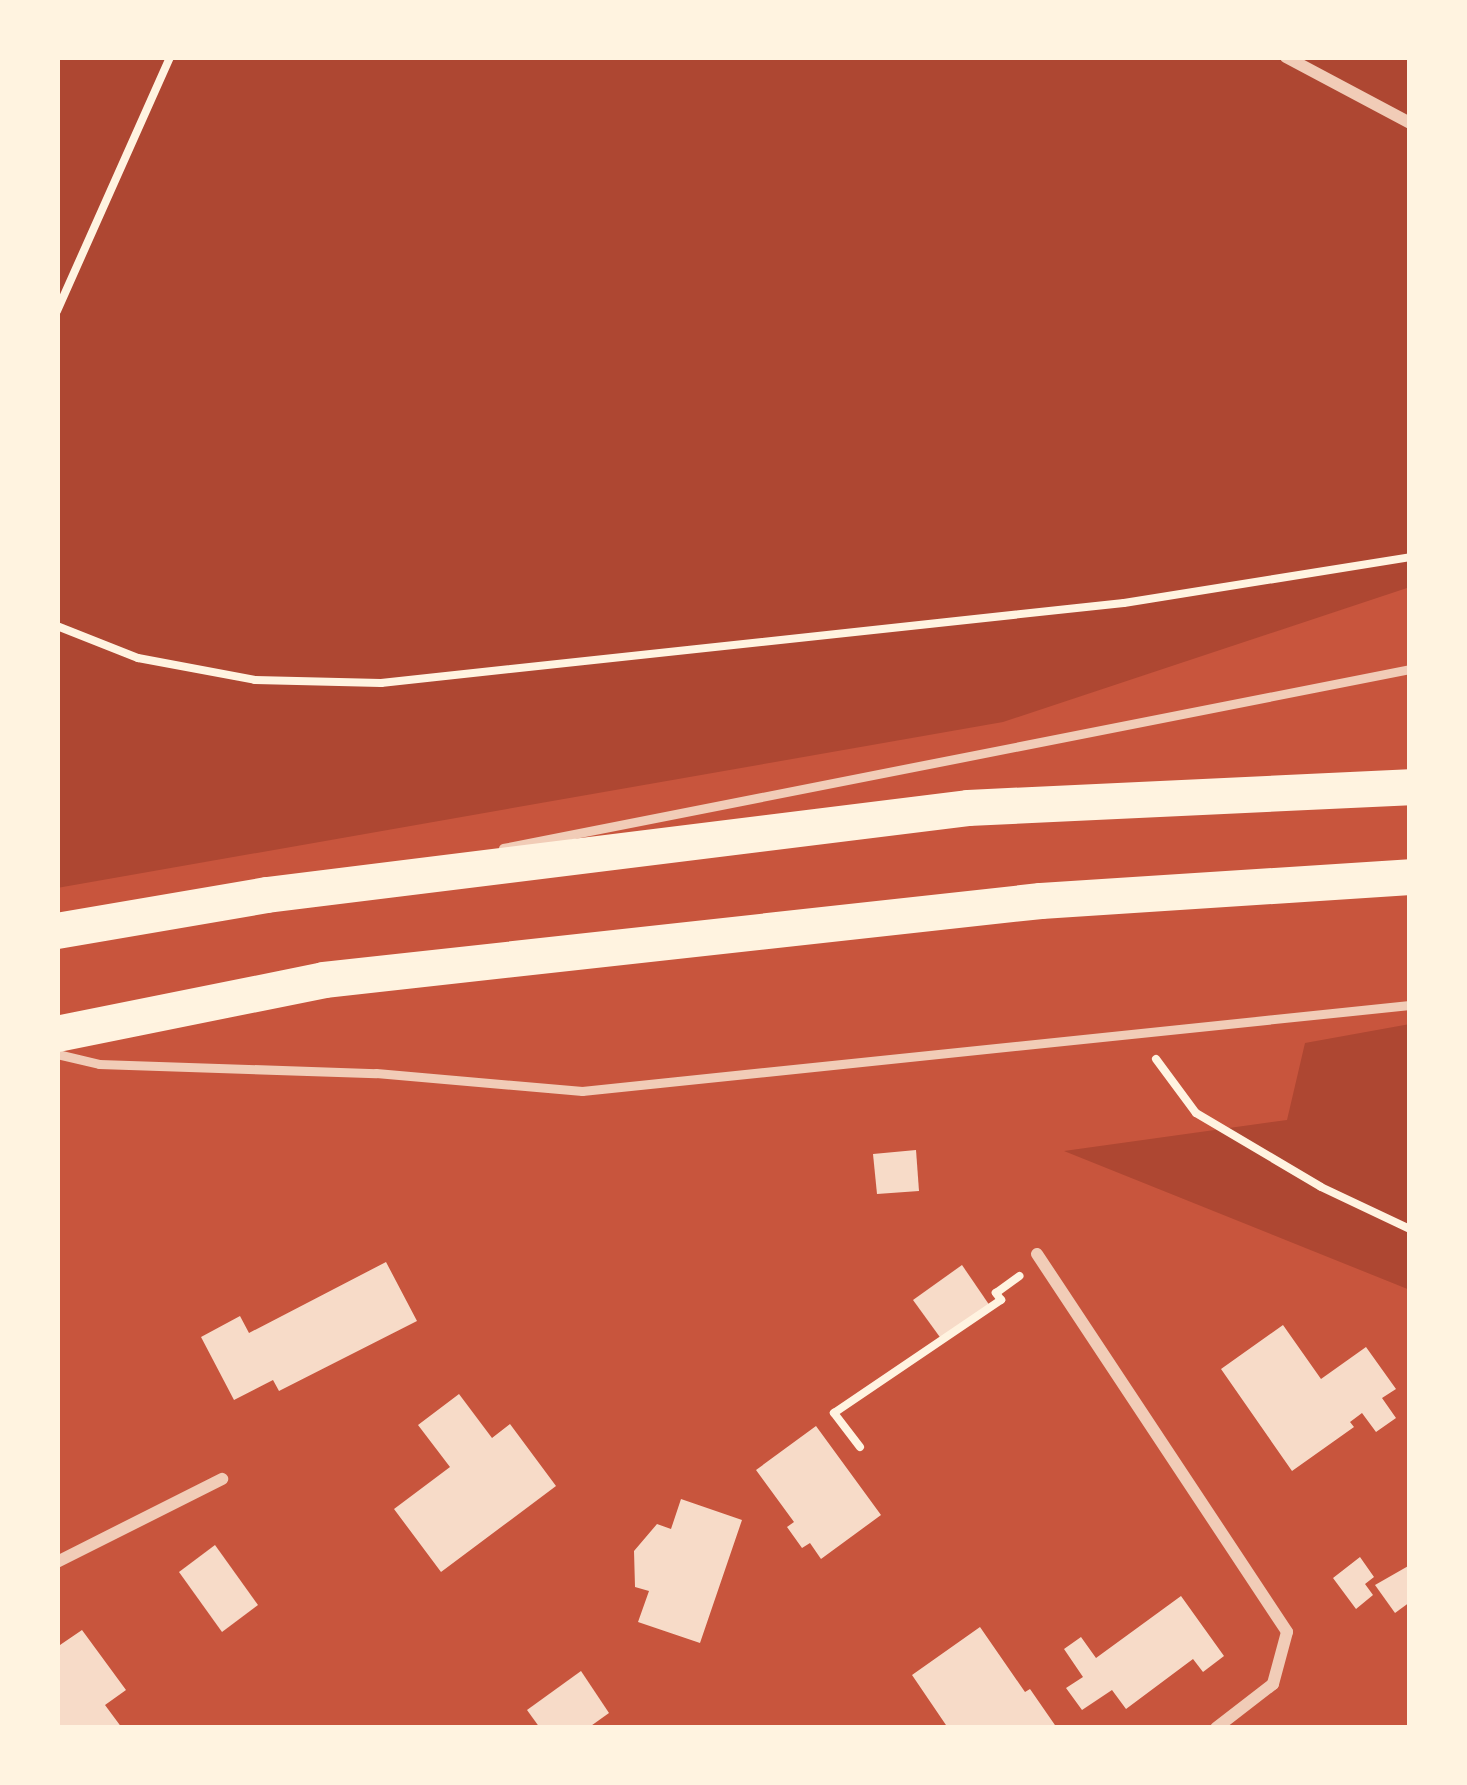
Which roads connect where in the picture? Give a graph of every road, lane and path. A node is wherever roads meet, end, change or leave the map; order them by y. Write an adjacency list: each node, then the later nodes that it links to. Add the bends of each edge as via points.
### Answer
1 (170, 57): 4 (path)
2 (1286, 57): 3 (street)
3 (1410, 123)
4 (57, 311)
5 (1410, 557): 6 (path, via 1124,603 381,683 255,680 138,658)
6 (57, 626)
7 (1410, 669): 9 (lane)
8 (1410, 788): 12 (highway, via 968,808)
9 (500, 849)
10 (454, 858): 12 (lane)
11 (1410, 877): 15 (highway, via 1041,901 347,977)
12 (267, 895): 13 (highway)
13 (57, 931)
14 (1410, 1005): 16 (lane)
15 (57, 1034)
16 (1138, 1034): 17 (lane, via 582,1091 376,1073 99,1064); 18 (path, via 1196,1114)
17 (57, 1054)
18 (1410, 1229)
19 (1039, 1257): 20 (path, via 996,1294 1001,1300 834,1413); 23 (street, via 1286,1632 1273,1684)
20 (860, 1448)
21 (222, 1479): 22 (street)
22 (57, 1562)
23 (1216, 1728)

